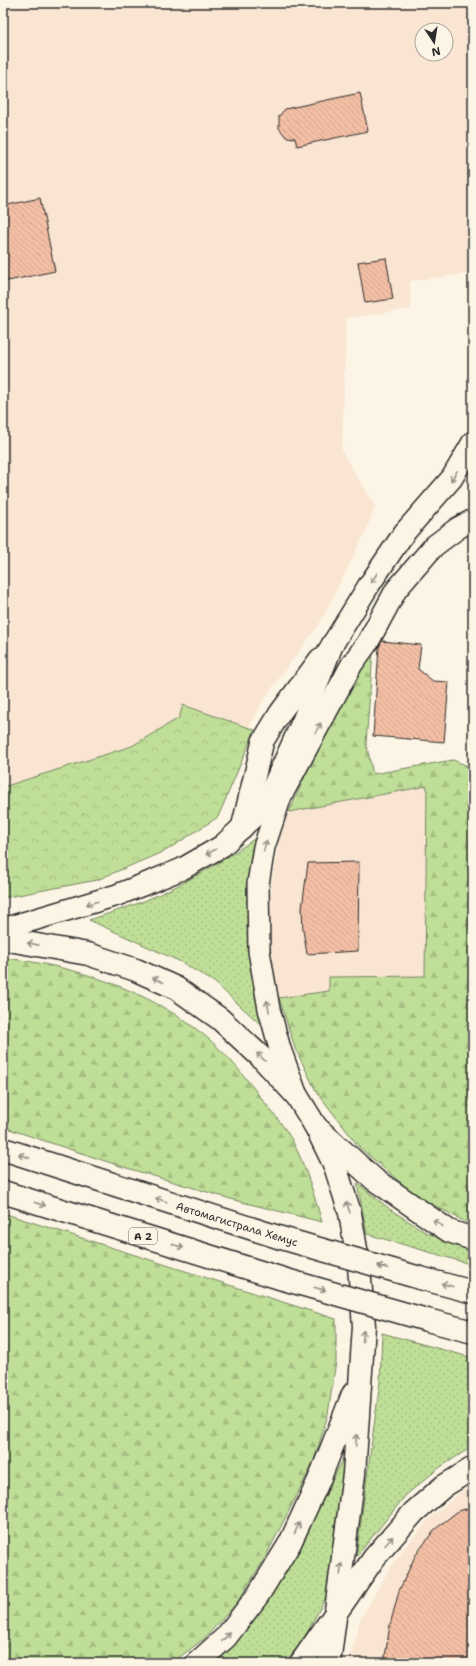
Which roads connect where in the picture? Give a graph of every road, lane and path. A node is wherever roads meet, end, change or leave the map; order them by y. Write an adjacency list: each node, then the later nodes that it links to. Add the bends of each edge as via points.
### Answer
1 (473, 442): 3 (street, one-way to 3, via 452,478 404,533)
2 (473, 520): 7 (street, one-way to 2, via 269,1009 259,951 258,884 264,847 281,796 352,664 368,642 396,590 434,546)
3 (333, 643): 4 (street, via 304,718 264,807); 4 (street, via 305,677 263,741)
4 (242, 828): 5 (street, one-way to 5, via 222,846 182,869 110,898)
5 (3, 930)
6 (3, 939): 7 (main road, one-way to 6, via 261,1057 220,1019 176,988 136,970 88,954)
7 (297, 1096): 8 (main road)
8 (316, 1127): 11 (main road, one-way to 8, via 449,1230 375,1180); 14 (main road, one-way to 8, via 364,1326 359,1267 350,1213 334,1166)
9 (3, 1149): 12 (main road, Автомагистрала Хемус, one-way to 9, bridge, via 278,1237)
10 (3, 1192): 13 (main road, A 2, one-way to 13, bridge, via 283,1279)
11 (473, 1239)
12 (473, 1292)
13 (473, 1332)
14 (360, 1375): 16 (main road, one-way to 14, via 354,1474); 17 (main road, one-way to 14, via 226,1637 258,1595 290,1543 319,1480)
15 (473, 1468): 16 (main road, one-way to 15, via 374,1558 414,1512 444,1486)
16 (334, 1614): 18 (main road); 19 (main road)
17 (197, 1663)
18 (301, 1663)
19 (328, 1663)

